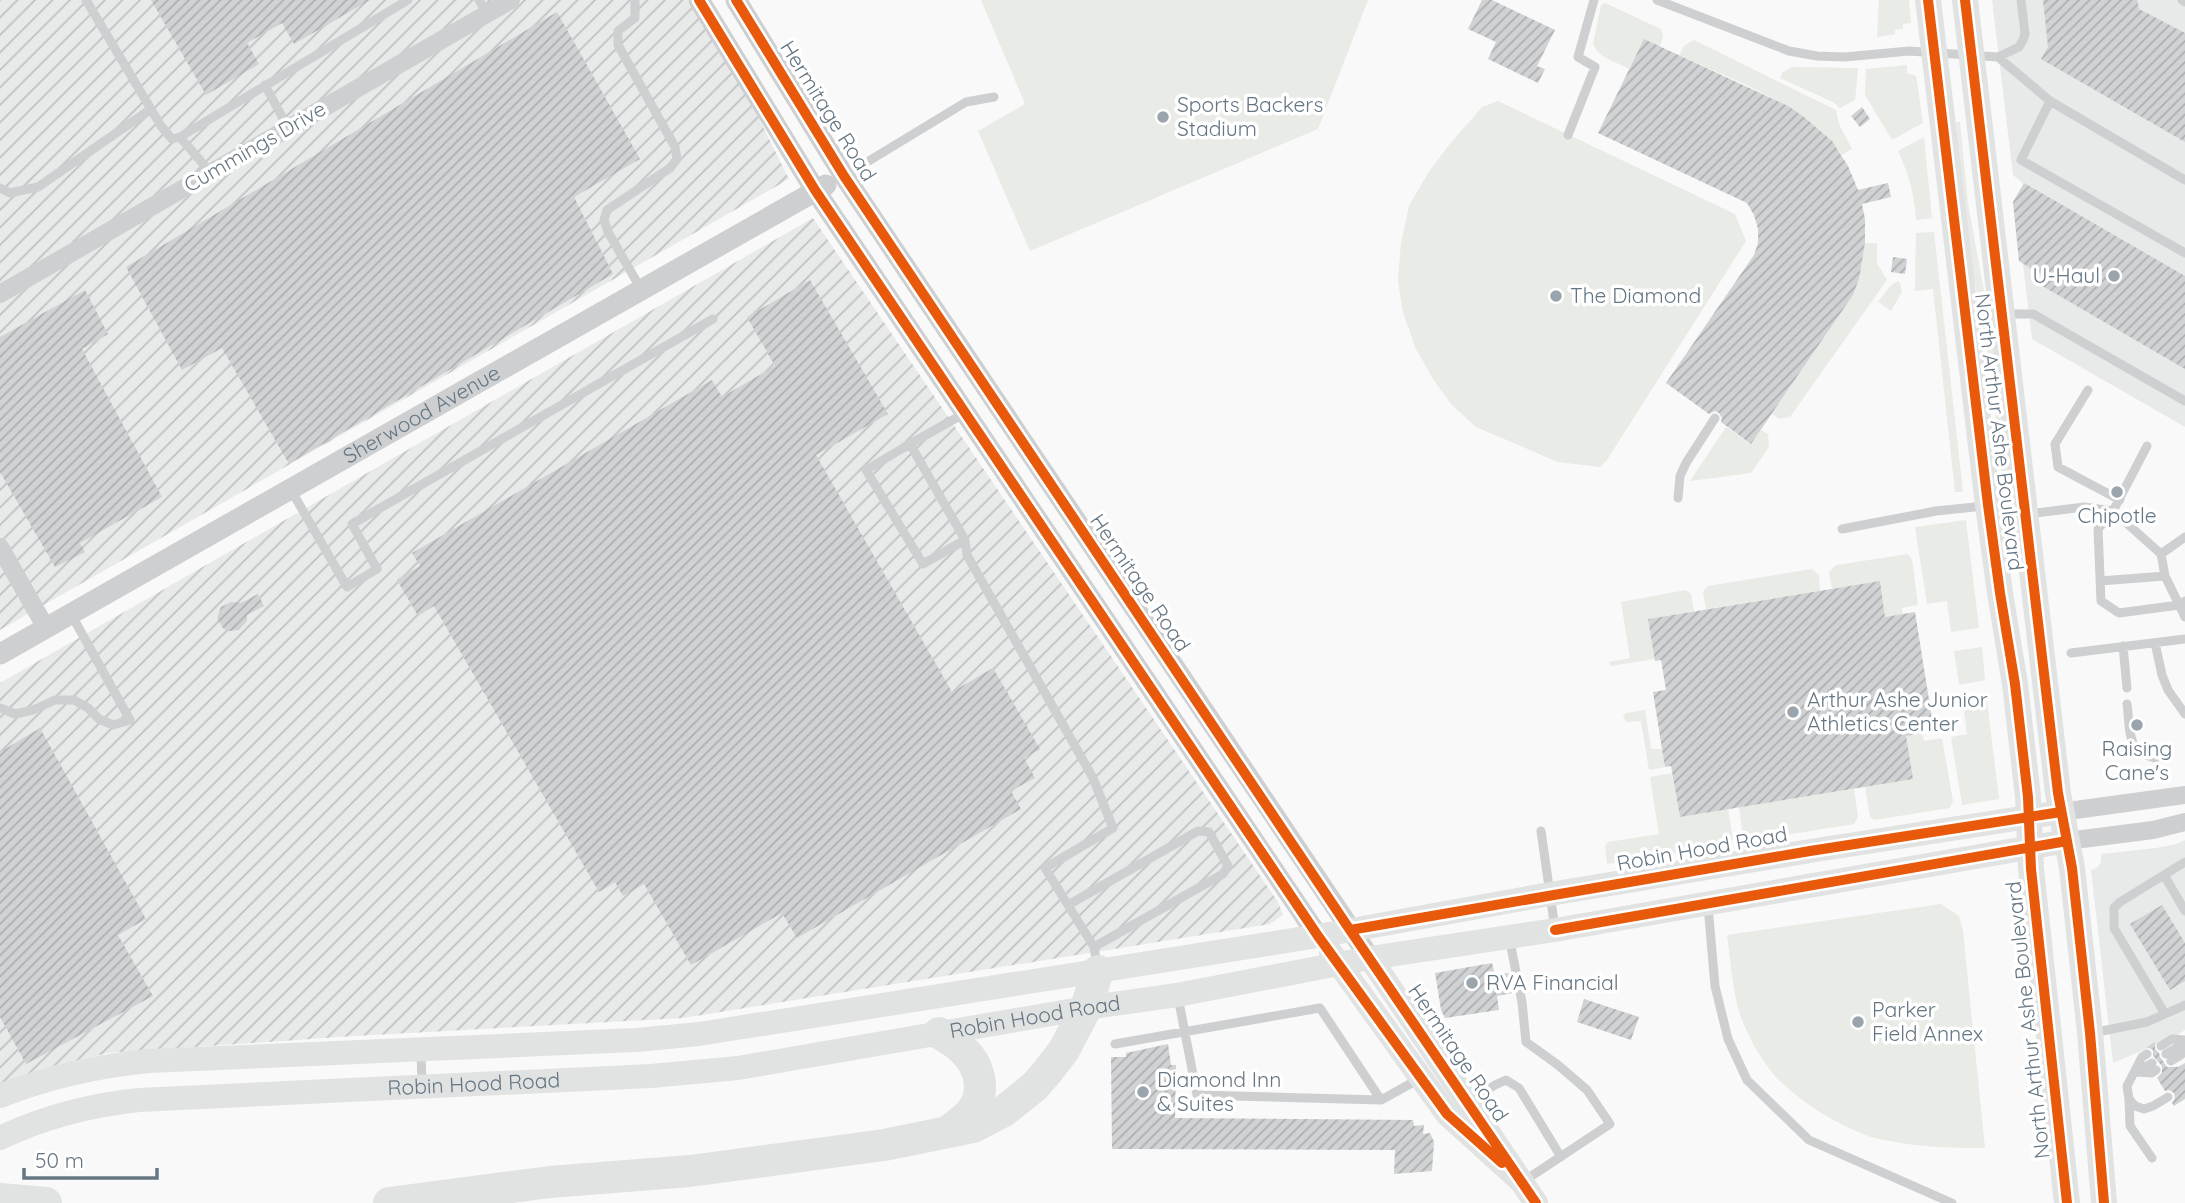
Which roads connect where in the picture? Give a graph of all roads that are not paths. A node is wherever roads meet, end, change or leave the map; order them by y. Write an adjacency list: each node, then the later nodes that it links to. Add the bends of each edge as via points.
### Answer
1 (86, 0): 19 (lane)
2 (408, 0): 16 (lane)
3 (511, 0): 12 (street, Cummings Drive)
4 (635, 0): 29 (lane, via 635,18 618,31 618,44 675,147 677,159 670,169 607,210 604,220)
5 (699, 0): 27 (street, Hermitage Road)
6 (736, 0): 24 (street, Hermitage Road)
7 (1594, 0): 21 (lane, via 1578,57 1595,67)
8 (1657, 0): 13 (lane, via 1789,51 1846,57)
9 (1927, 0): 13 (main road, North Arthur Ashe Boulevard)
10 (1965, 0): 14 (main road, North Arthur Ashe Boulevard)
11 (2021, 0): 15 (lane, via 2023,40 2019,47)
12 (483, 7): 20 (street, Cummings Drive)
13 (1933, 51): 14 (lane); 42 (main road, North Arthur Ashe Boulevard)
14 (1972, 55): 15 (lane); 31 (main road, North Arthur Ashe Boulevard)
15 (1998, 57): 18 (lane)
16 (265, 85): 20 (lane); 22 (lane)
17 (994, 97): 24 (lane, via 966,102)
18 (2050, 101): 25 (lane); 28 (lane, via 2021,160)
19 (151, 109): 22 (lane, via 172,139); 26 (lane, via 38,187 10,193)
20 (288, 128): 23 (street, Cummings Drive)
21 (1568, 135)
22 (180, 137): 23 (lane)
23 (211, 173): 30 (street, Cummings Drive)
24 (844, 176): 27 (street, Sherwood Avenue); 80 (street, Hermitage Road)
25 (2185, 180)
26 (0, 188)
27 (815, 190): 29 (street, Sherwood Avenue); 35 (street, Hermitage Road)
28 (2185, 253)
29 (641, 289): 39 (street, Sherwood Avenue)
30 (0, 294)
31 (2001, 313): 34 (lane, via 2033,314); 43 (main road, North Arthur Ashe Boulevard)
32 (713, 319): 39 (lane, via 352,524 377,569 346,587)
33 (2088, 390): 41 (lane, via 2055,444 2058,467)
34 (2185, 401)
35 (965, 413): 37 (lane); 82 (street, Hermitage Road)
36 (1715, 418): 40 (lane, via 1686,463)
37 (910, 444): 47 (lane); 47 (lane, via 866,470 923,564)
38 (2147, 446): 41 (lane)
39 (290, 489): 53 (street, Sherwood Avenue)
40 (1678, 498)
41 (2120, 500): 44 (lane)
42 (1988, 505): 43 (lane); 45 (lane); 68 (main road, North Arthur Ashe Boulevard)
43 (2025, 508): 44 (lane); 67 (main road, North Arthur Ashe Boulevard)
44 (2113, 511): 49 (lane); 51 (lane, via 2098,528)
45 (1842, 529)
46 (2185, 537): 49 (lane)
47 (965, 540): 78 (lane, via 967,555 1093,778 1112,828 1045,868)
48 (0, 547): 55 (street)
49 (2161, 554): 50 (lane)
50 (2165, 576): 51 (lane); 52 (lane)
51 (2100, 581): 52 (lane, via 2101,601 2119,614)
52 (2182, 603): 54 (lane)
53 (71, 613): 55 (street, Sherwood Avenue); 63 (lane, via 130,720 113,725 74,700 55,700 15,714)
54 (2185, 617)
55 (46, 628): 60 (street, Sherwood Avenue)
56 (2185, 639): 57 (lane)
57 (2155, 643): 58 (lane); 64 (lane, via 2168,690)
58 (2123, 646): 59 (lane); 61 (lane)
59 (2071, 653)
60 (0, 654)
61 (2127, 688)
62 (2127, 704): 65 (lane, via 2136,751)
63 (0, 708)
64 (2185, 714)
65 (2160, 759)
66 (2185, 795): 67 (street)
67 (2061, 812): 68 (main road, Robin Hood Road); 71 (main road, North Arthur Ashe Boulevard)
68 (2029, 817): 72 (main road, North Arthur Ashe Boulevard); 73 (main road, Robin Hood Road)
69 (2185, 822): 71 (street)
70 (1541, 831): 76 (lane)
71 (2067, 841): 72 (main road, Robin Hood Road); 93 (main road, North Arthur Ashe Boulevard)
72 (2030, 847): 77 (main road, Robin Hood Road); 98 (main road, North Arthur Ashe Boulevard)
73 (1810, 850): 76 (main road, Robin Hood Road); 77 (main road, via 1783,866 1730,876 1714,884)
74 (2185, 862): 75 (lane)
75 (2164, 875): 79 (lane); 90 (lane, via 2120,902 2114,908 2114,918 2121,942)
76 (1550, 894): 80 (main road, Robin Hood Road); 81 (lane)
77 (1708, 904): 81 (main road, Robin Hood Road); 116 (lane, via 1715,986 1728,1039 1747,1080 1809,1140)
78 (1068, 905): 85 (lane); 85 (lane, via 1198,831 1209,832 1228,866 1223,874)
79 (2185, 911)
80 (1350, 930): 82 (main road, Robin Hood Road); 84 (street, Hermitage Road)
81 (1555, 930): 83 (main road, Robin Hood Road)
82 (1318, 936): 85 (main road, Robin Hood Road); 86 (main road, Hermitage Road)
83 (1509, 937): 84 (main road, Robin Hood Road); 109 (lane, via 1526,1042 1587,1090 1610,1124)
84 (1370, 958): 86 (main road, Robin Hood Road); 106 (main road, Hermitage Road)
85 (1096, 959): 89 (highway); 96 (main road, Robin Hood Road, via 699,1034)
86 (1339, 964): 87 (main road, Robin Hood Road); 100 (main road, Hermitage Road)
87 (1177, 995): 89 (main road, Robin Hood Road); 91 (lane)
88 (2185, 1005): 90 (lane)
89 (1086, 1008): 92 (main road, Robin Hood Road); 107 (highway, via 1065,1050 1035,1086 989,1121)
90 (2165, 1014): 93 (lane)
91 (1185, 1032): 95 (lane); 105 (lane, via 1198,1095); 105 (lane, via 1320,1008)
92 (939, 1033): 101 (main road, Robin Hood Road, via 714,1070); 107 (highway, via 962,1048 981,1085 968,1116)
93 (2090, 1033): 119 (main road, North Arthur Ashe Boulevard)
94 (2185, 1043): 97 (lane)
95 (1115, 1044)
96 (421, 1049): 101 (lane); 102 (main road, Robin Hood Road, via 114,1065 56,1076)
97 (2166, 1054)
98 (2052, 1062): 117 (main road, North Arthur Ashe Boulevard); 118 (main road, via 2069,1125)
99 (2136, 1072): 99 (lane, via 2152,1073 2152,1062 2142,1057); 104 (lane, via 2127,1086)
100 (1421, 1078): 105 (lane); 111 (main road, Hermitage Road, via 1447,1114)
101 (422, 1086): 108 (main road, Robin Hood Road, via 108,1103 44,1119)
102 (0, 1096)
103 (2168, 1097): 104 (lane, via 2144,1109)
104 (2129, 1099): 110 (lane, via 2130,1126)
105 (1381, 1100)
106 (1468, 1102): 109 (lane, via 1506,1080 1519,1088); 111 (main road, Hermitage Road)
107 (948, 1131): 114 (highway, via 884,1145 691,1171 550,1182)
108 (0, 1138)
109 (1561, 1157): 111 (lane)
110 (2152, 1158)
111 (1522, 1182): 115 (main road, Hermitage Road)
112 (0, 1199): 113 (highway)
113 (46, 1203)
114 (389, 1203)
115 (1536, 1203)
116 (1952, 1203)
117 (2067, 1203)
118 (2080, 1203)
119 (2104, 1203)

